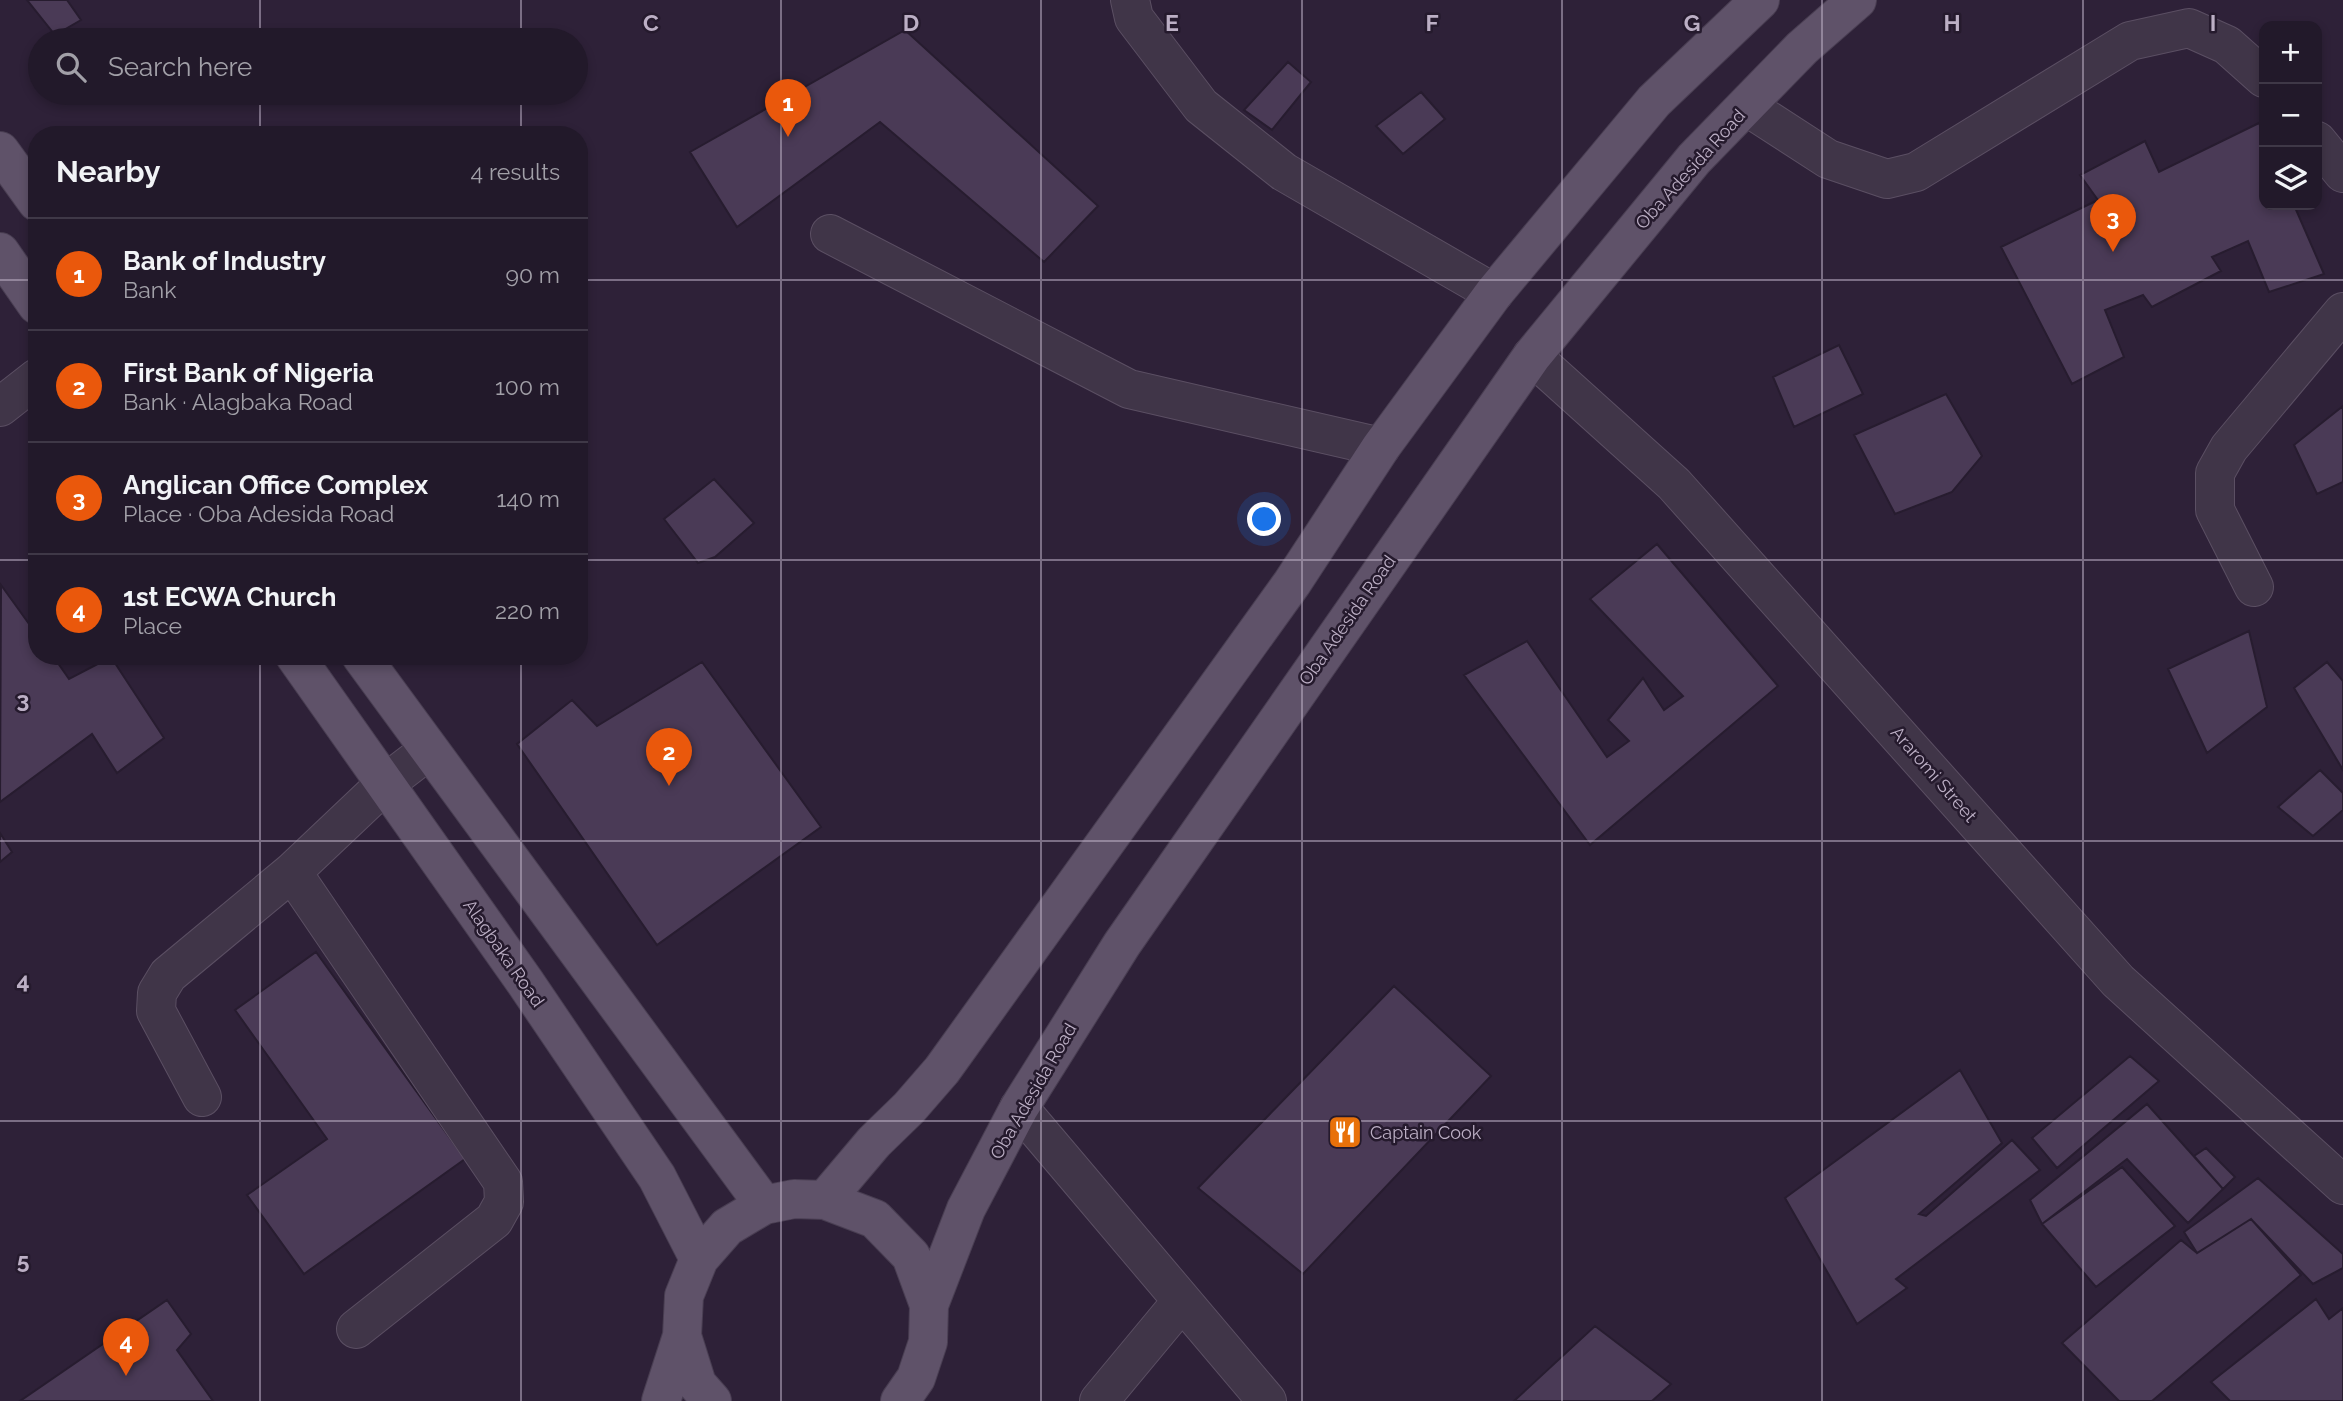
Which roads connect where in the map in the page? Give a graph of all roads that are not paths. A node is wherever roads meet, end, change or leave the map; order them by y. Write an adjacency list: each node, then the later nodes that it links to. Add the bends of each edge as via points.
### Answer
1 (1130, 0): 13 (street, via 1134,18 1201,106 1284,172)
2 (1760, 0): 13 (main road, via 1654,101)
3 (1857, 0): 5 (main road, Oba Adesida Road)
4 (2259, 74): 5 (street, via 2227,45 2189,28 2130,41 1916,172 1887,179 1828,159)
5 (1746, 106): 15 (main road, Oba Adesida Road, via 1694,159)
6 (2322, 147): 8 (street)
7 (0, 151): 9 (main road)
8 (2343, 173)
9 (28, 190)
10 (830, 234): 18 (street, via 1129,389)
11 (0, 252): 12 (main road)
12 (28, 292)
13 (1494, 293): 18 (main road)
14 (2343, 312): 19 (street, via 2229,448 2215,473 2215,510)
15 (1532, 356): 26 (main road, Oba Adesida Road, via 1122,944); 27 (street, Araromi Street, via 1674,484 2118,981)
16 (28, 385): 17 (street)
17 (0, 407)
18 (1381, 447): 28 (main road, via 1284,594 942,1070)
19 (2253, 587)
20 (301, 665): 23 (main road, Alagbaka Road)
21 (368, 665): 22 (main road)
22 (429, 750): 23 (street); 29 (main road)
23 (386, 783): 24 (street); 30 (main road, Alagbaka Road, via 657,1177)
24 (292, 872): 25 (street, via 168,975 157,993 156,1011); 33 (street, via 503,1182 505,1202 494,1220)
25 (202, 1097)
26 (1019, 1108): 31 (street); 32 (main road, Oba Adesida Road, via 966,1209)
27 (2343, 1185)
28 (825, 1200): 29 (main road, via 794,1199); 32 (main road, via 875,1219 911,1256)
29 (764, 1205): 30 (main road, via 727,1227)
30 (699, 1259): 34 (main road, via 684,1296)
31 (1182, 1301): 38 (street); 39 (street)
32 (929, 1305): 37 (main road, via 928,1342 916,1378)
33 (356, 1329)
34 (682, 1336): 35 (main road); 36 (main road, via 697,1384)
35 (661, 1401)
36 (712, 1401)
37 (900, 1401)
38 (1099, 1401)
39 (1267, 1401)

